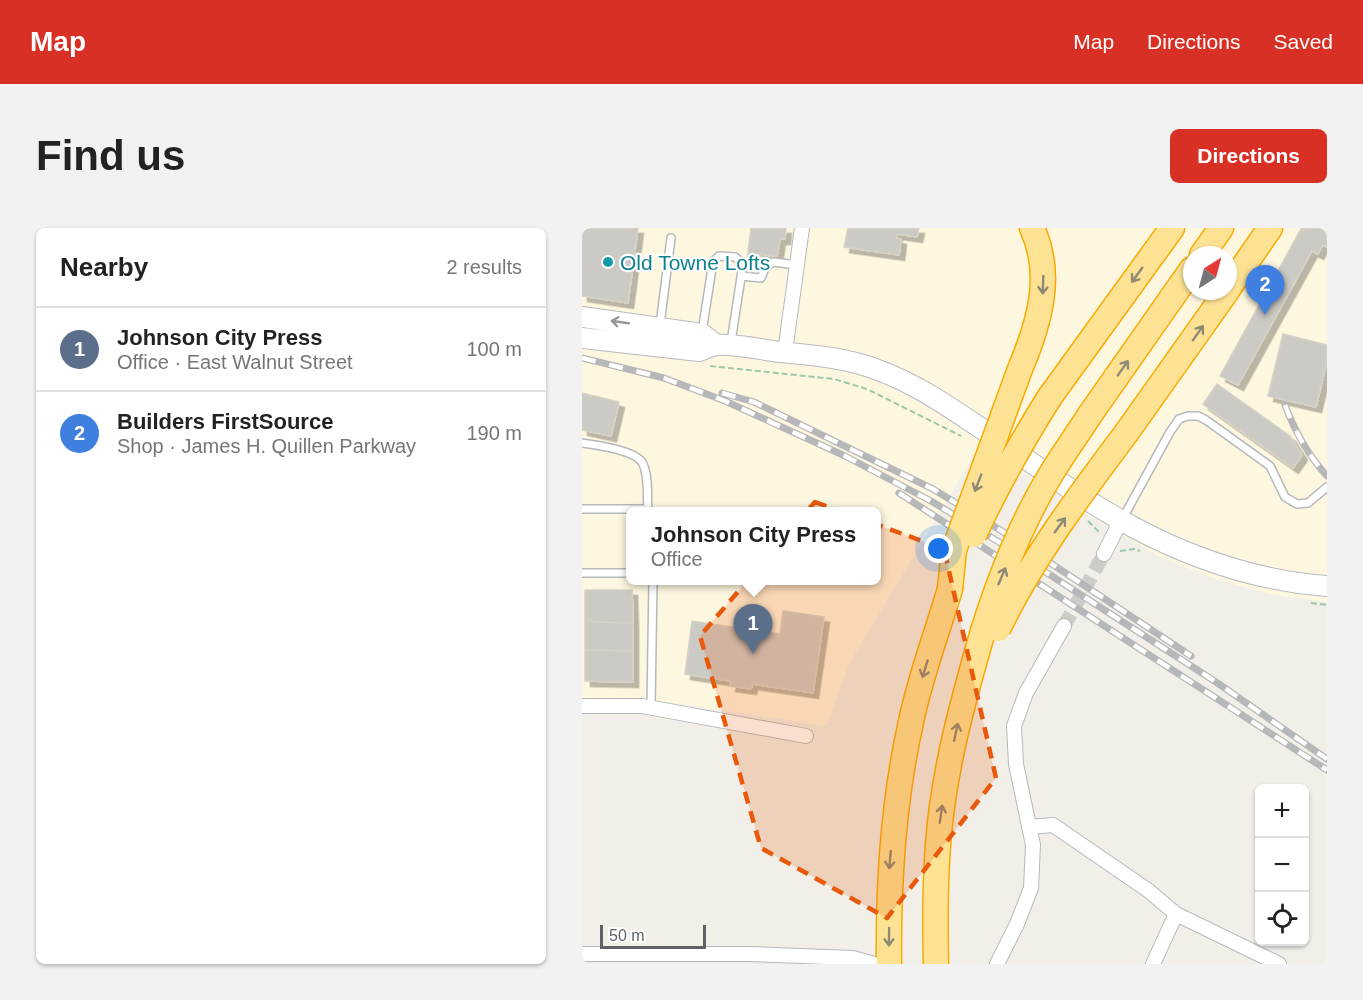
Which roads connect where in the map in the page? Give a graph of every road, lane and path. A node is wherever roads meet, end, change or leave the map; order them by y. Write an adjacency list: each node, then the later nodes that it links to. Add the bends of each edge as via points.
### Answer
1 (802, 228): 8 (street)
2 (1032, 228): 32 (highway, one-way to 32, bridge, via 1043,271 1040,314 954,550)
3 (1172, 228): 32 (highway, one-way to 32, bridge, via 1025,435)
4 (1270, 228): 10 (highway)
5 (1218, 232): 7 (highway)
6 (671, 238): 14 (lane)
7 (1208, 246)
8 (797, 265): 9 (lane, via 773,262 761,278); 17 (street)
9 (741, 276): 16 (lane); 16 (lane, via 742,263 735,257 719,256 713,262)
10 (1237, 276)
11 (1183, 282): 34 (highway, one-way to 11, bridge, via 999,582 1051,475)
12 (1220, 300): 34 (highway, one-way to 12, bridge, via 1051,537)
13 (582, 317): 14 (main road, one-way to 13)
14 (659, 328): 16 (main road)
15 (582, 338): 16 (main road, via 699,351)
16 (716, 342): 17 (main road)
17 (785, 352): 26 (main road, via 849,361 908,382)
18 (706, 365): 19 (path, via 851,383)
19 (962, 437)
20 (582, 443): 22 (lane, via 639,458 644,465)
21 (1327, 487): 26 (lane, via 1308,503 1297,504 1285,496 1270,466 1206,420 1188,416 1179,419 1170,432)
22 (648, 507)
23 (582, 509): 24 (lane)
24 (626, 510)
25 (1085, 520): 27 (path, via 1095,526)
26 (1122, 520): 27 (street); 31 (main road, via 1170,546 1229,567 1295,583)
27 (1106, 549)
28 (582, 573): 29 (lane)
29 (626, 573)
30 (653, 585): 36 (lane)
31 (1327, 586)
32 (950, 589): 44 (highway, one-way to 44, via 909,731 894,819)
33 (1064, 626): 38 (street, via 1026,693 1014,726 1016,764)
34 (990, 630): 45 (highway, one-way to 34, via 938,845 946,778 967,687)
35 (582, 706): 36 (street)
36 (651, 707): 37 (street)
37 (806, 736)
38 (1029, 827): 39 (street, via 1053,825); 46 (street, via 1033,845 1031,888)
39 (1176, 914): 47 (street); 48 (street)
40 (582, 954): 41 (street)
41 (713, 959): 42 (street, via 750,954)
42 (806, 961): 43 (street, via 853,958)
43 (874, 964)
44 (889, 964)
45 (936, 964)
46 (997, 964)
47 (1154, 964)
48 (1279, 964)

